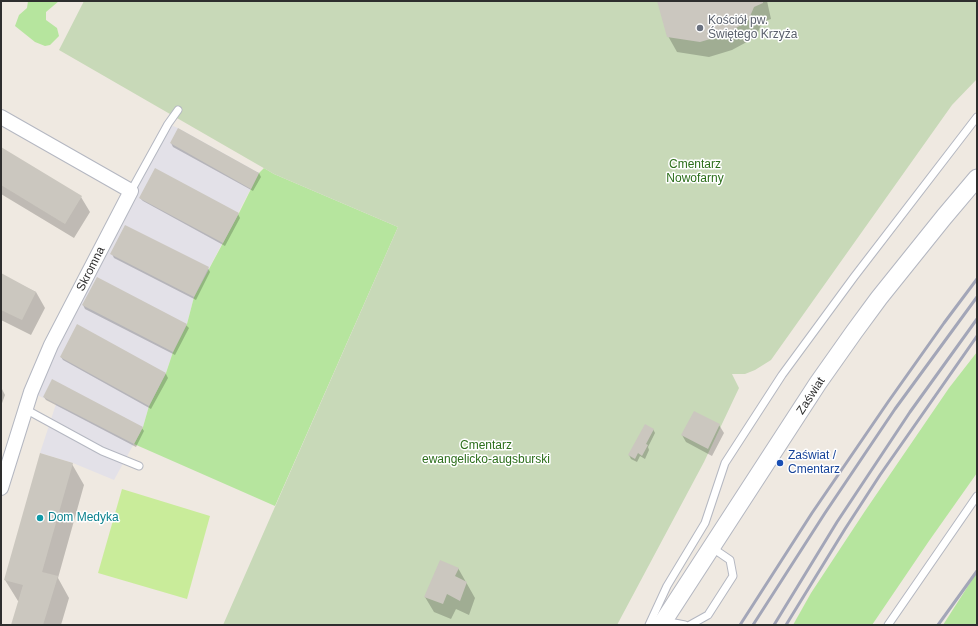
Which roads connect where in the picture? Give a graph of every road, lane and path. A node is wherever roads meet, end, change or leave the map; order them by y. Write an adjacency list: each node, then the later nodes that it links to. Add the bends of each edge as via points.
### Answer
1 (178, 110): 5 (lane)
2 (1, 117): 5 (street)
3 (977, 117): 11 (lane, via 778,381 725,463 705,523 667,586)
4 (977, 178): 10 (street, Zaświat, via 854,332)
5 (131, 191): 6 (street, Skromna, via 51,345)
6 (25, 409): 7 (lane, via 102,451); 8 (street, Skromna)
7 (139, 466)
8 (1, 488)
9 (977, 496): 14 (lane)
10 (711, 547): 11 (street, Zaświat); 13 (lane, via 730,560 733,576 708,615)
11 (657, 624): 12 (lane)
12 (685, 625)
13 (690, 625)
14 (888, 625)

